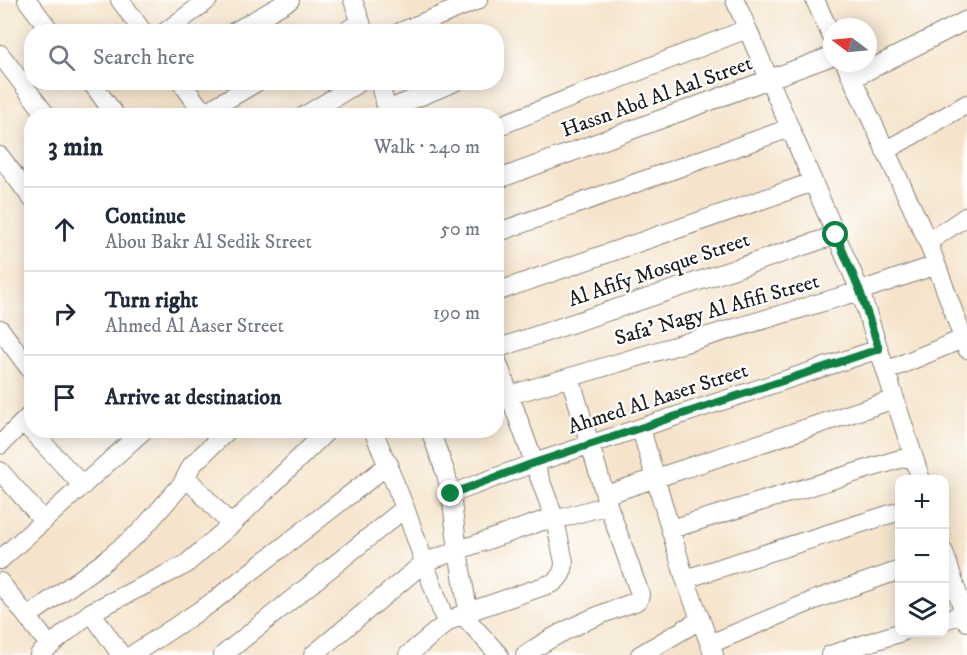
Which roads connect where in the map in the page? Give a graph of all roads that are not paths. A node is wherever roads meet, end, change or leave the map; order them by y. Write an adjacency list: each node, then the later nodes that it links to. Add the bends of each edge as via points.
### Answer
1 (27, 0): 11 (street)
2 (120, 0): 12 (street)
3 (208, 0): 13 (street)
4 (290, 0): 14 (street)
5 (353, 0): 15 (street)
6 (478, 0): 16 (street)
7 (735, 0): 17 (street)
8 (815, 0): 9 (street)
9 (823, 18)
10 (967, 20): 19 (street)
11 (45, 24)
12 (137, 24)
13 (176, 24)
14 (248, 24)
15 (362, 24)
16 (420, 24)
17 (747, 29): 22 (street); 39 (street)
18 (0, 54): 23 (street)
19 (877, 58)
20 (823, 59): 22 (street, Hassn Abd Al Aal Street)
21 (850, 72): 41 (street)
22 (769, 79): 40 (street); 43 (street, Hassn Abd Al Aal Street)
23 (24, 86)
24 (27, 90): 32 (street)
25 (97, 90): 33 (street)
26 (187, 90): 34 (street)
27 (244, 90): 35 (street)
28 (347, 90): 36 (street)
29 (381, 90): 37 (street)
30 (437, 90): 38 (street)
31 (967, 104): 41 (street)
32 (41, 108)
33 (110, 108)
34 (200, 108)
35 (215, 108)
36 (317, 108)
37 (387, 108)
38 (399, 108)
39 (504, 124)
40 (790, 128): 44 (street); 47 (street)
41 (885, 151): 49 (street)
42 (0, 156): 45 (street)
43 (504, 177)
44 (813, 182): 48 (street); 51 (street)
45 (24, 188)
46 (967, 216): 49 (street)
47 (504, 230)
48 (836, 235): 52 (street); 56 (street, Al Afify Mosque Street)
49 (928, 242): 50 (street)
50 (936, 265): 52 (street, Safa' Nagy Al Afifi Street); 54 (street)
51 (504, 289)
52 (860, 291): 55 (street); 59 (street, Safa' Nagy Al Afifi Street)
53 (0, 329): 57 (street)
54 (966, 342): 58 (street)
55 (879, 349): 58 (street); 63 (street, Ahmed Al Aaser Street)
56 (504, 354)
57 (24, 361)
58 (886, 371): 61 (street)
59 (570, 377): 60 (street, Safa' Nagy Al Afifi Street); 71 (street)
60 (505, 392): 73 (street)
61 (895, 399): 72 (street); 78 (street)
62 (24, 421): 70 (street)
63 (641, 429): 71 (street, Ahmed Al Aaser Street); 78 (street)
64 (43, 438): 79 (street)
65 (135, 438): 79 (street)
66 (220, 438): 77 (street, via 192,465)
67 (320, 438): 86 (street)
68 (377, 438): 74 (street)
69 (433, 438): 80 (street)
70 (0, 445)
71 (590, 445): 73 (street, Ahmed Al Aaser Street); 81 (street)
72 (913, 455): 76 (street); 87 (street)
73 (534, 463): 80 (street, Ahmed Al Aaser Street); 84 (street)
74 (389, 464): 82 (street); 107 (street, via 211,603)
75 (0, 471): 85 (street)
76 (919, 475)
77 (186, 477): 86 (street); 98 (street, via 141,531)
78 (656, 478): 81 (street); 87 (street)
79 (83, 486): 85 (street)
80 (451, 494): 88 (street)
81 (607, 500): 84 (street); 112 (street, via 640,597 569,628)
82 (405, 508): 90 (street); 108 (street)
83 (895, 513): 93 (street)
84 (555, 520): 88 (street, via 542,521); 97 (street, via 564,562 558,579)
85 (44, 521): 89 (street)
86 (231, 525): 96 (street, via 185,565)
87 (671, 529): 93 (street)
88 (458, 551): 90 (street); 97 (street)
89 (0, 560)
90 (425, 562): 102 (street); 109 (street)
91 (949, 562): 95 (street)
92 (895, 572): 105 (street, via 818,599)
93 (685, 579): 100 (street)
94 (0, 582): 98 (street)
95 (963, 594): 99 (street)
96 (91, 612): 104 (street); 106 (street)
97 (465, 612): 102 (street); 111 (street)
98 (27, 617): 104 (street)
99 (966, 618): 101 (street)
100 (700, 620): 105 (street); 113 (street)
101 (949, 620)
102 (446, 623): 110 (street)
103 (895, 635): 114 (street)
104 (45, 650)
105 (712, 650)
106 (121, 655)
107 (132, 655)
108 (223, 655)
109 (313, 655)
110 (408, 655)
111 (499, 655)
112 (525, 655)
113 (640, 655)
114 (830, 655)

